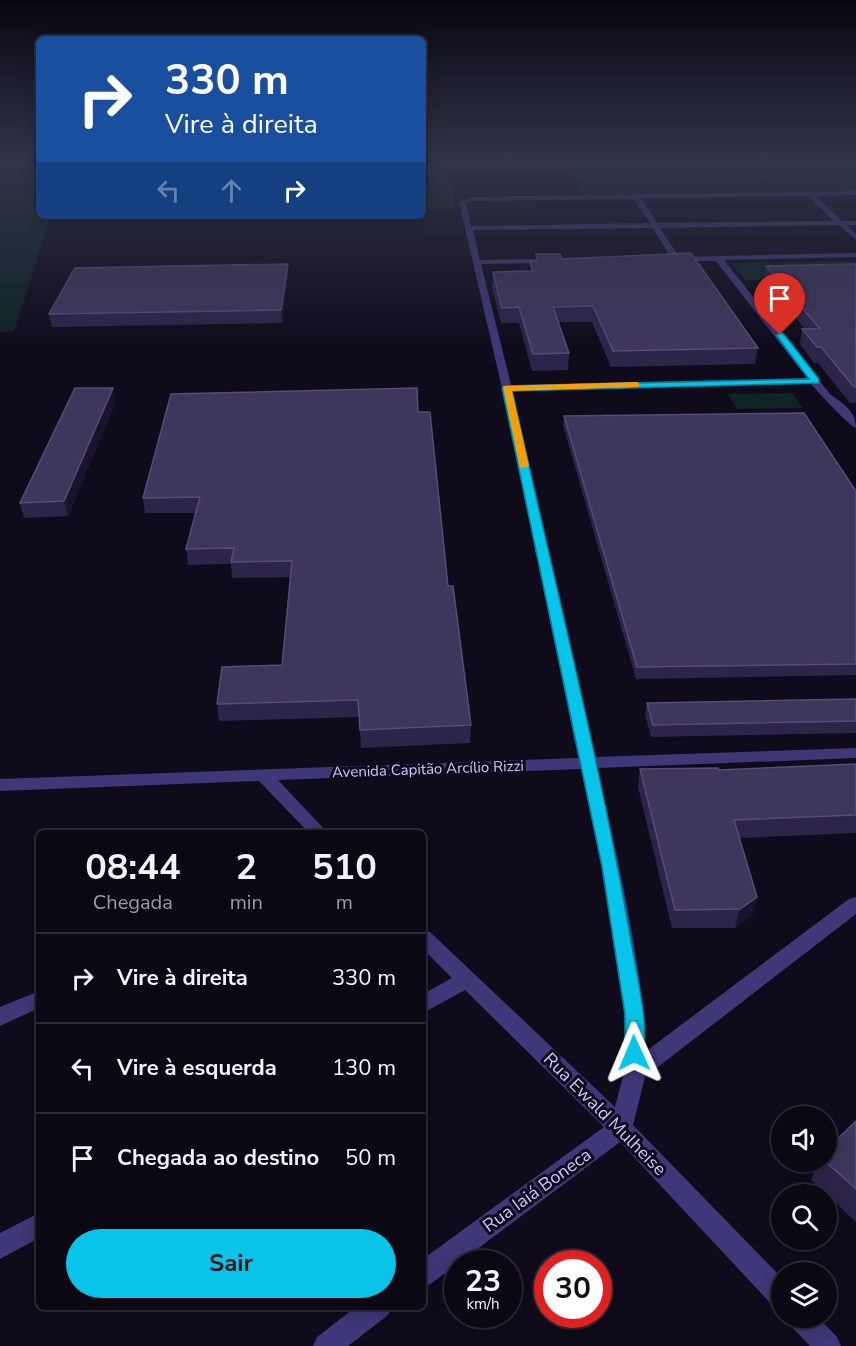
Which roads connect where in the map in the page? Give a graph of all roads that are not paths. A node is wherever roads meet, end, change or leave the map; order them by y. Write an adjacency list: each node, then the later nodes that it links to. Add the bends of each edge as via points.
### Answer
1 (466, 222): 6 (street)
2 (653, 222): 5 (street)
3 (840, 223): 4 (street); 5 (street); 7 (street)
4 (856, 223)
5 (655, 225): 6 (street); 11 (street)
6 (467, 228): 13 (street)
7 (856, 237)
8 (856, 255): 9 (street)
9 (718, 258): 11 (street); 14 (street)
10 (665, 259): 11 (street)
11 (677, 259)
12 (559, 261): 13 (street)
13 (477, 262): 15 (street)
14 (816, 381): 15 (street); 16 (street, via 826,396)
15 (507, 388): 19 (street)
16 (851, 412): 17 (street)
17 (856, 425)
18 (856, 753): 19 (street, Avenida Capitão Arcílio Rizzi)
19 (587, 764): 20 (street, Avenida Capitão Arcílio Rizzi); 29 (street, via 610,866 634,1014)
20 (263, 776): 21 (street, Avenida Capitão Arcílio Rizzi); 22 (street)
21 (0, 785)
22 (316, 830)
23 (856, 904): 29 (street)
24 (426, 940): 25 (street, Rua Ewald Mulheise)
25 (466, 980): 27 (street); 30 (street, Rua Ewald Mulheise)
26 (36, 1000): 28 (street)
27 (426, 1002)
28 (0, 1017)
29 (635, 1072): 30 (street)
30 (621, 1128): 33 (street, Rua Iaiá Boneca); 34 (street, Rua Ewald Mulheise)
31 (36, 1227): 32 (street)
32 (0, 1247)
33 (426, 1272)
34 (771, 1285)
35 (374, 1310): 37 (street)
36 (811, 1328): 38 (street)
37 (326, 1346)
38 (828, 1346)

